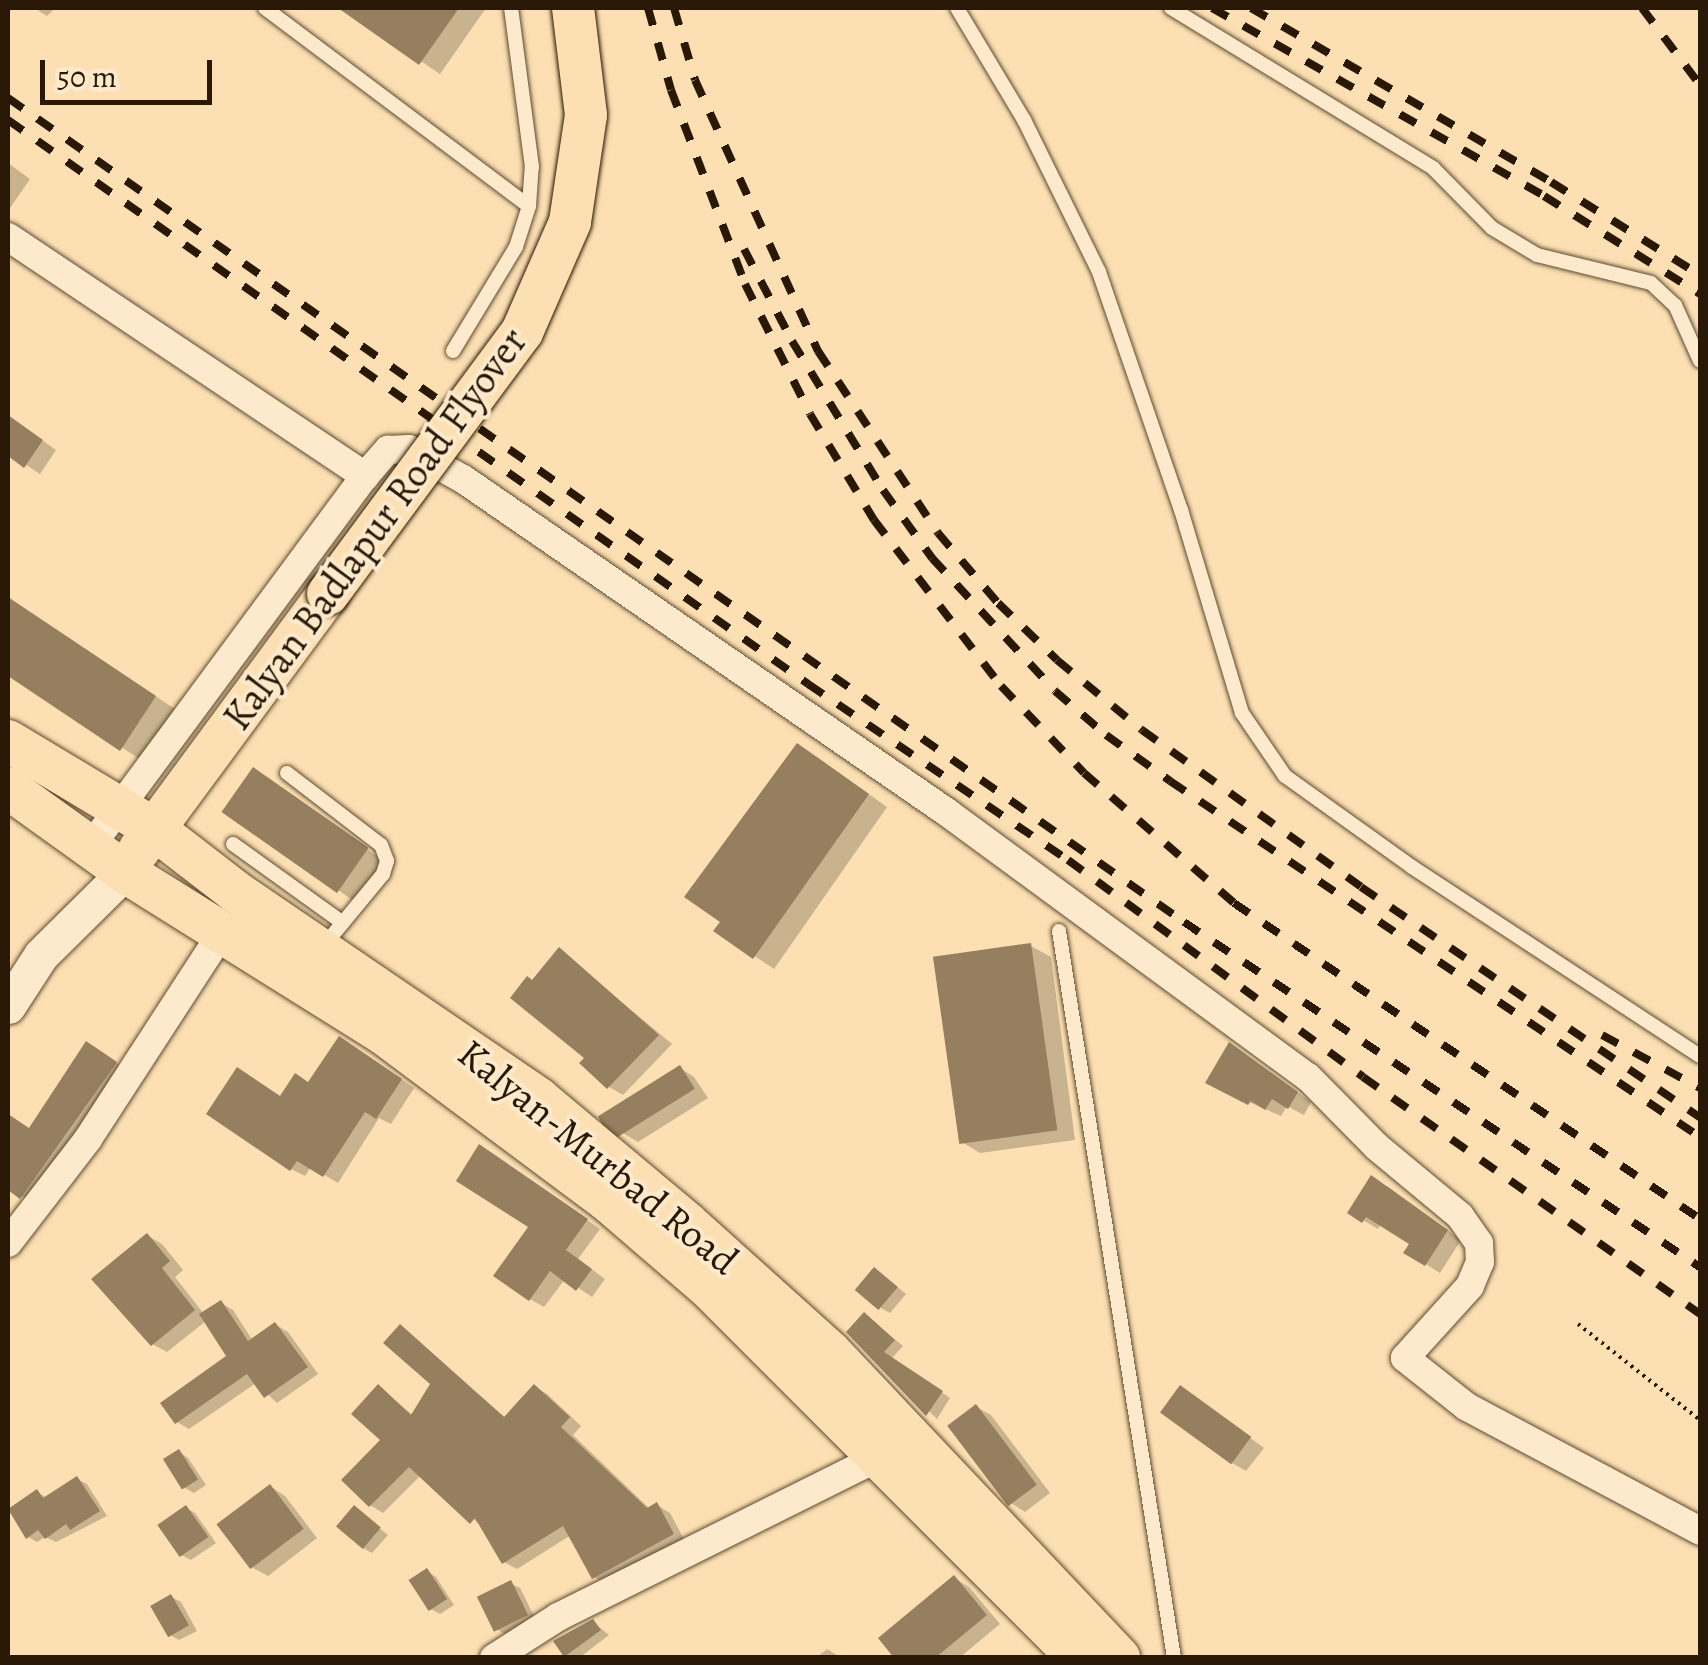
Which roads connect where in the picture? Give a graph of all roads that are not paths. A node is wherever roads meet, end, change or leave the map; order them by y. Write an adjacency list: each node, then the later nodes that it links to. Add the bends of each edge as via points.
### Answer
1 (264, 8): 6 (lane)
2 (511, 8): 6 (lane, via 532,166)
3 (574, 8): 14 (main road, Kalyan Badlapur Road Flyover, bridge, via 586,115 570,222 522,332)
4 (956, 8): 22 (lane, via 1024,120 1099,272 1242,713 1285,776)
5 (1171, 8): 9 (lane, via 1433,168 1492,228 1536,255 1651,283 1675,305)
6 (529, 206): 8 (lane, via 516,247)
7 (8, 237): 10 (street)
8 (452, 351)
9 (1700, 360)
10 (366, 476): 14 (street); 25 (street, via 398,447 463,478 948,813 1308,1077 1460,1216 1479,1243 1470,1286 1405,1358 1467,1407)
11 (8, 740): 14 (main road, Kalyan-Murbad Road)
12 (287, 773): 20 (lane, via 385,851 384,874)
13 (8, 788): 16 (main road, Kalyan-Murbad Road)
14 (159, 804): 16 (street); 17 (main road, Kalyan Badlapur Road Flyover); 20 (main road, Kalyan-Murbad Road, via 236,892)
15 (232, 844): 20 (lane)
16 (91, 846): 17 (main road, Kalyan-Murbad Road)
17 (125, 872): 19 (main road, Kalyan-Murbad Road); 21 (street, via 41,955)
18 (1059, 931): 29 (lane)
19 (222, 933): 23 (street, via 88,1140); 24 (main road, Kalyan-Murbad Road, via 384,1034 592,1188 709,1288)
20 (332, 936): 28 (main road, Kalyan-Murbad Road, via 539,1099 830,1352)
21 (8, 1006)
22 (1700, 1056)
23 (8, 1243)
24 (881, 1456): 26 (street, via 558,1618); 27 (main road, Kalyan-Murbad Road)
25 (1700, 1531)
26 (494, 1658)
27 (1080, 1658)
28 (1120, 1658)
29 (1174, 1658)

